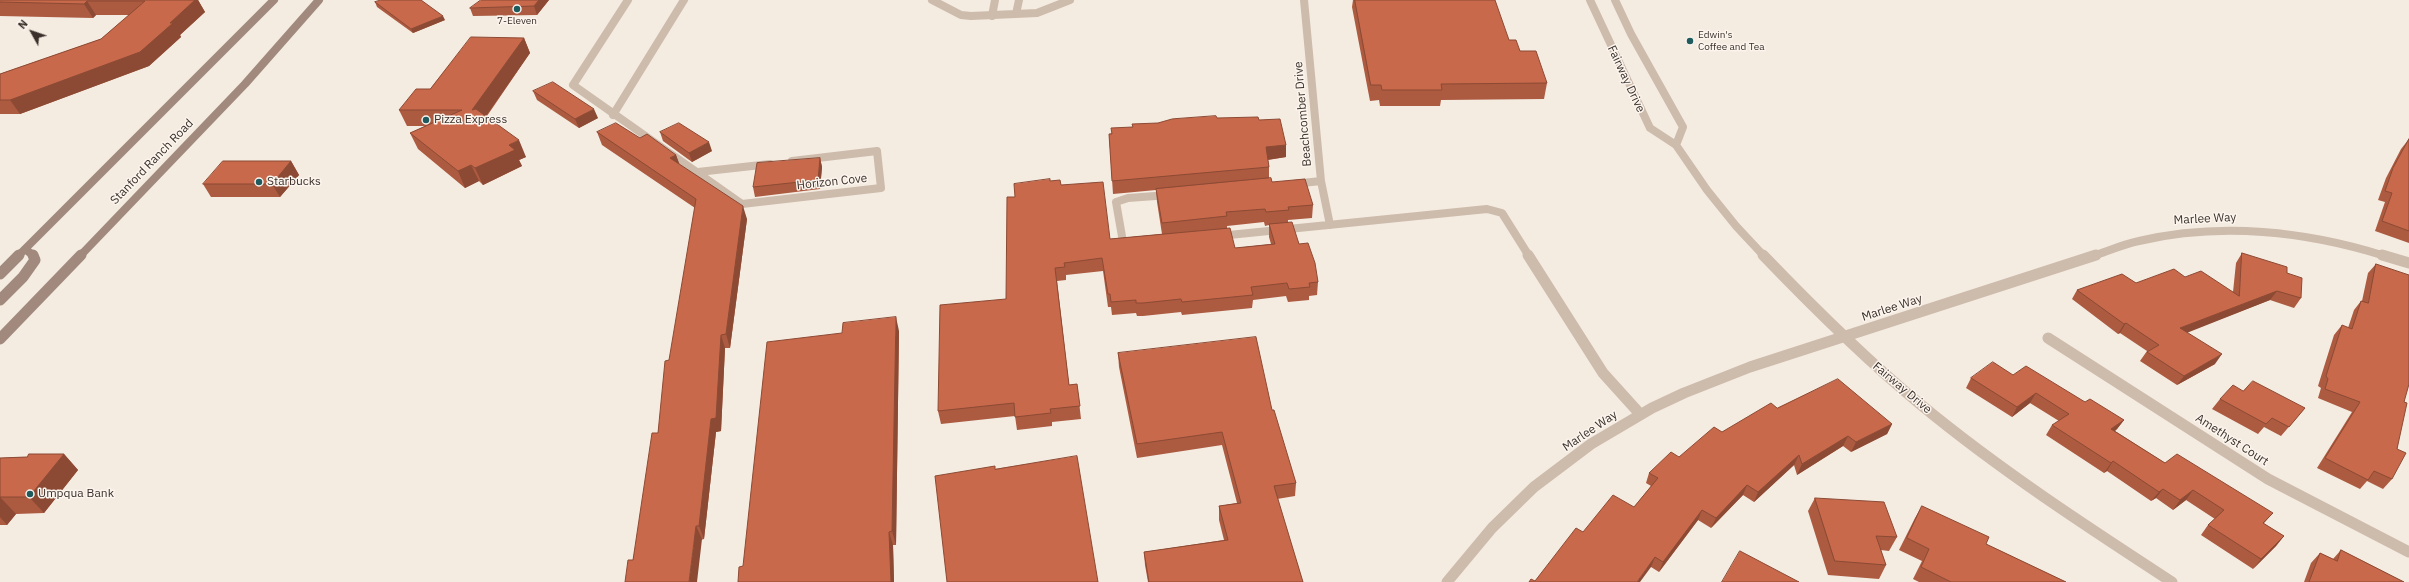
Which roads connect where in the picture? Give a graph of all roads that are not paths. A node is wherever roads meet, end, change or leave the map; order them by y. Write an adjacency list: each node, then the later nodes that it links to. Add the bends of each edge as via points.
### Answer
1 (274, 0): 23 (main road)
2 (319, 0): 27 (main road, Stanford Ranch Road, via 245,84)
3 (628, 0): 14 (street, via 573,85)
4 (684, 0): 14 (street)
5 (932, 0): 13 (street, via 961,15)
6 (995, 0): 13 (street)
7 (1019, 0): 12 (street)
8 (1070, 0): 12 (street, via 1042,11)
9 (1304, 0): 17 (street, Beachcomber Drive)
10 (1590, 0): 15 (street, Fairway Drive, via 1650,128)
11 (1615, 0): 15 (street, Fairway Drive, via 1683,127)
12 (1016, 14): 13 (street)
13 (992, 16)
14 (613, 115): 16 (street)
15 (1676, 145): 28 (street, Fairway Drive, via 1736,226)
16 (698, 172): 16 (street, Horizon Cove, via 742,204 881,188 877,150)
17 (1321, 181): 18 (street); 20 (street, Beachcomber Drive)
18 (1282, 185)
19 (1182, 194): 22 (street, via 1116,202 1123,242)
20 (1330, 225): 21 (street); 30 (street, via 1486,209 1502,213 1603,373)
21 (1207, 237)
22 (1138, 244)
23 (25, 249): 25 (main road); 26 (main road, via 33,254 35,260 23,277)
24 (2409, 263): 28 (street, Marlee Way, via 2331,242 2281,233 2233,230 2171,234 2138,241)
25 (0, 274)
26 (0, 300)
27 (1, 337)
28 (1843, 338): 30 (street, Marlee Way, via 1688,389); 33 (street, Fairway Drive, via 1920,404 1982,452 2060,508)
29 (2048, 338): 31 (street, Amethyst Court, via 2268,479)
30 (1640, 414): 32 (street, Marlee Way, via 1582,451 1534,488 1484,537)
31 (2409, 552)
32 (1446, 582)
33 (2172, 582)

